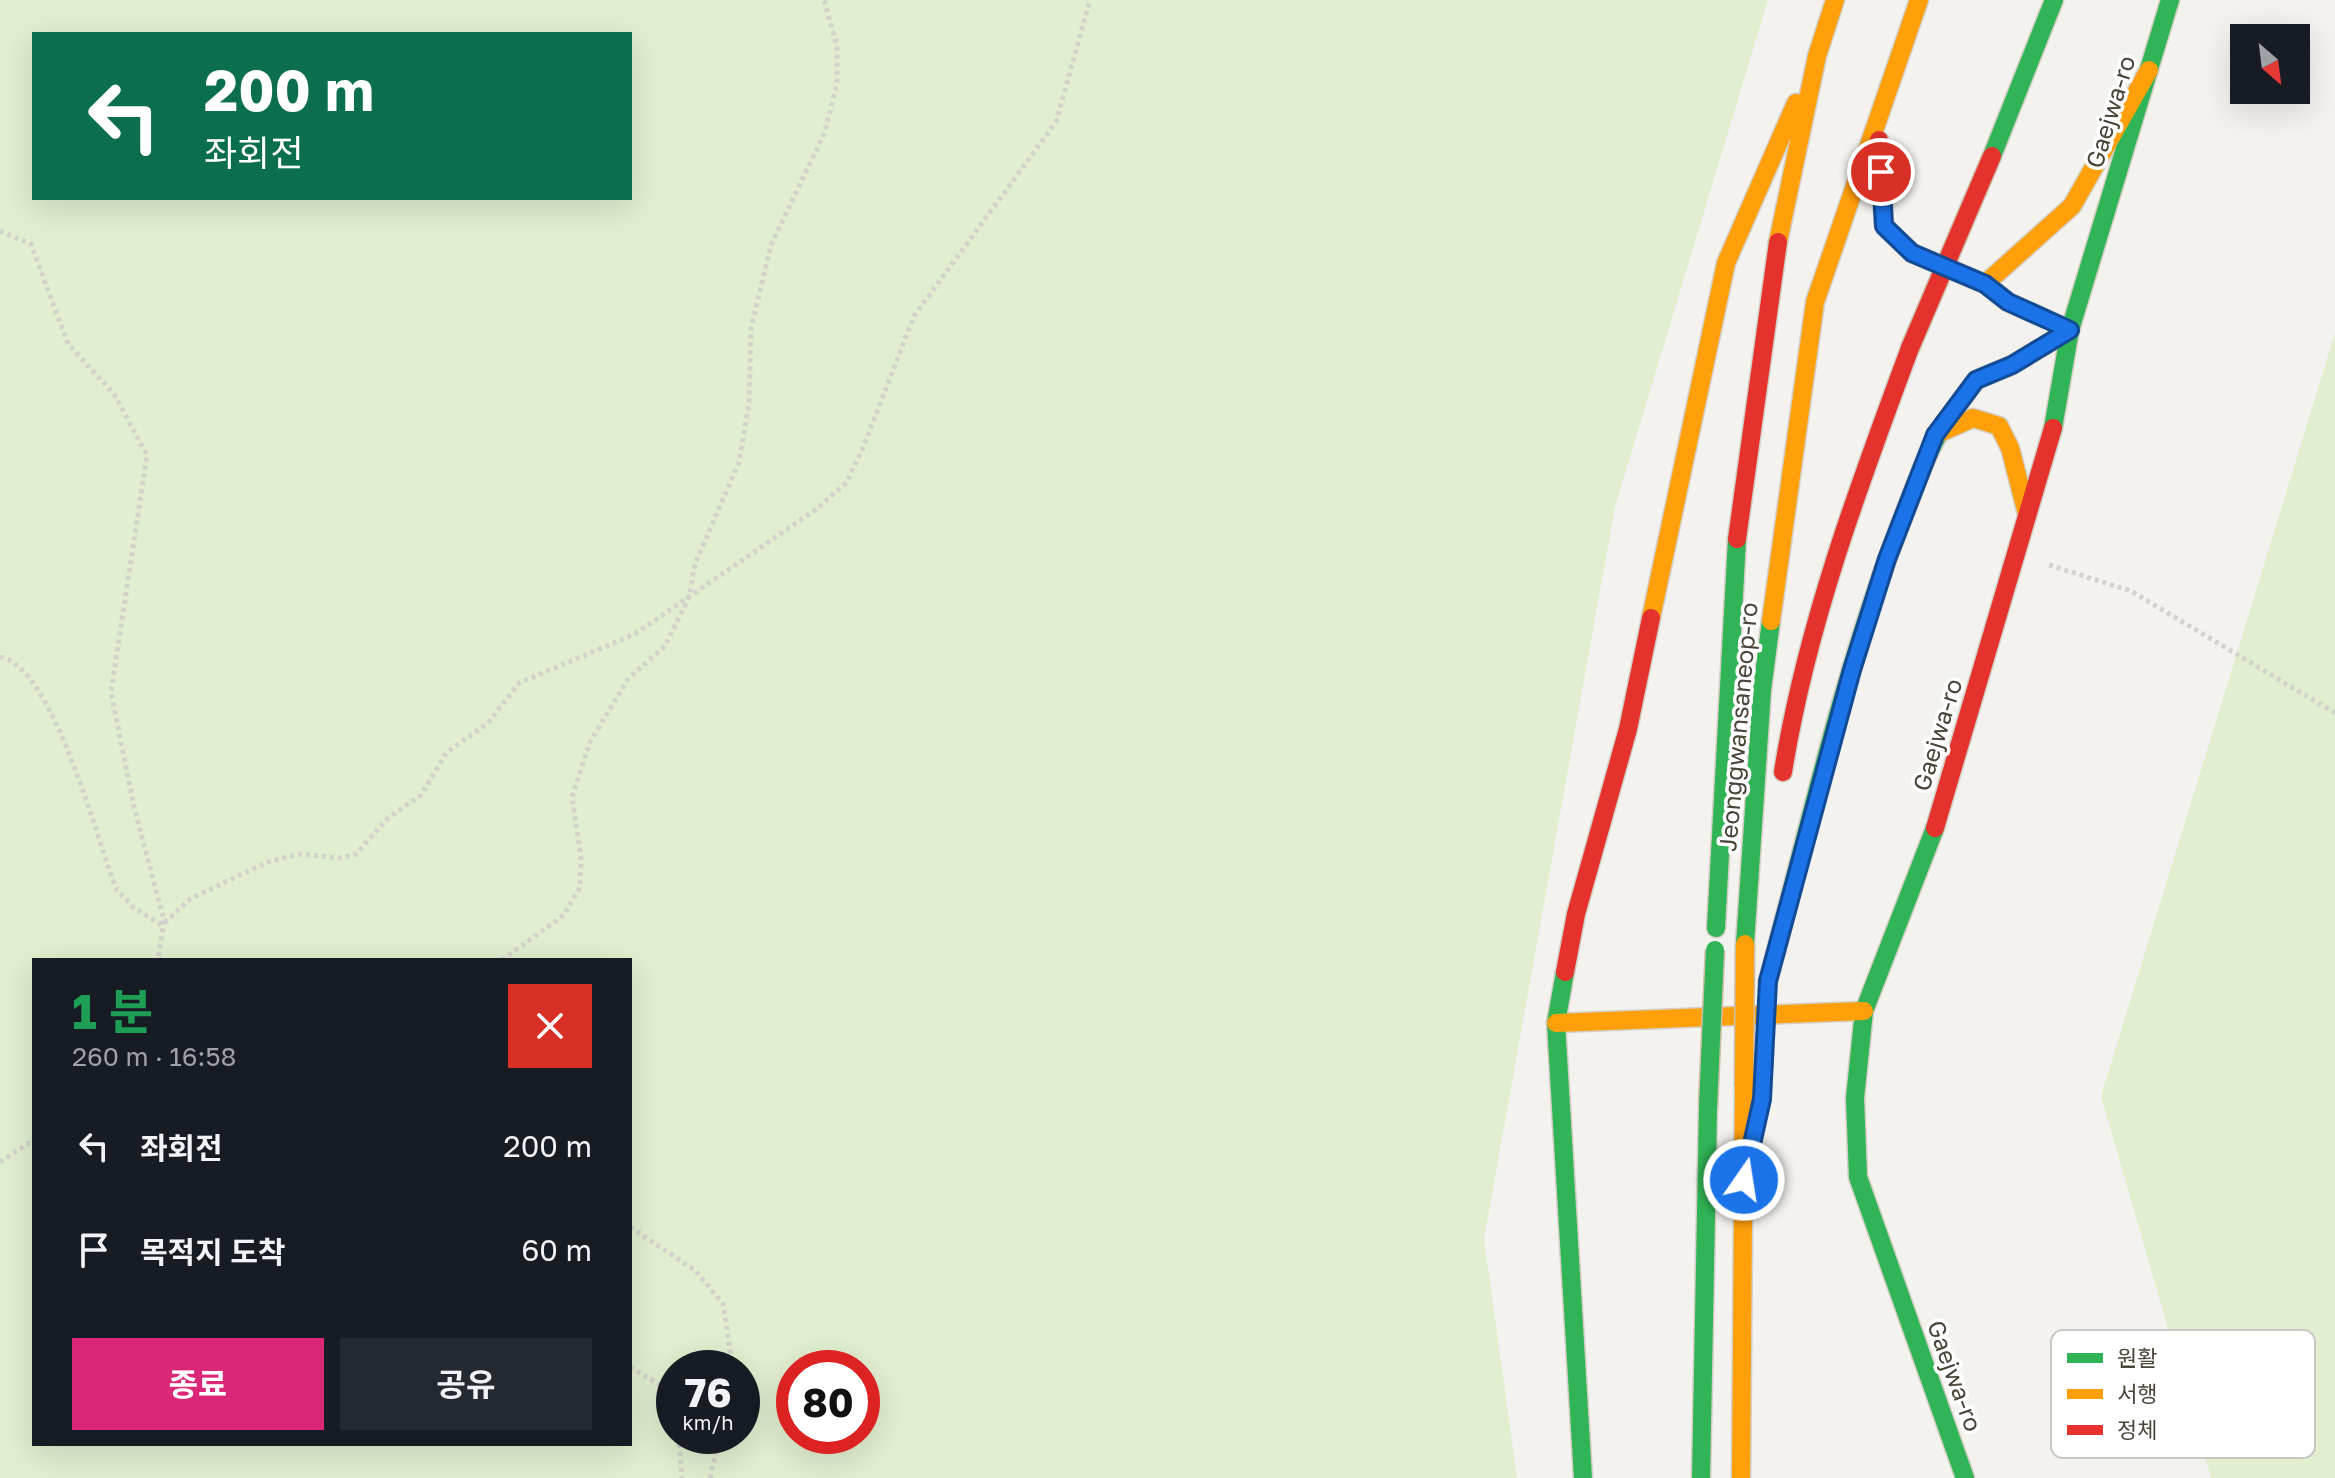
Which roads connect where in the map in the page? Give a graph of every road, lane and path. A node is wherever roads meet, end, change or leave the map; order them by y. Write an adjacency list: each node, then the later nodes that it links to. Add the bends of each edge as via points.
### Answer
1 (824, 0): 16 (path, via 837,46 837,84 824,134 771,245 751,328 749,403 739,462 695,564)
2 (1090, 0): 16 (path, via 1056,122 914,316 846,483)
3 (1835, 0): 7 (main road, Jeonggwansaneop-ro)
4 (1919, 0): 9 (main road, Jeonggwansaneop-ro)
5 (2054, 0): 19 (main road, bridge, via 1867,464 1790,719)
6 (2170, 0): 8 (main road, Gaejwa-ro)
7 (1817, 56): 26 (main road, via 1726,263 1628,729 1576,914); 41 (main road, Jeonggwansaneop-ro, bridge, via 1777,245 1739,511 1708,1107)
8 (2149, 70): 11 (main road, via 2072,206); 12 (main road, Gaejwa-ro)
9 (1878, 118): 11 (main road, via 1884,226 1912,253); 31 (main road, Jeonggwansaneop-ro, bridge, via 1815,302 1762,690 1745,944)
10 (0, 231): 21 (path, via 31,244 68,344 114,394 147,455 111,692)
11 (1985, 284): 12 (main road, via 2008,302)
12 (2070, 330): 13 (main road, via 1976,380); 14 (main road, Gaejwa-ro, via 2059,405)
13 (1935, 435): 14 (main road, via 1973,418 1999,426); 24 (main road, via 1852,670)
14 (2027, 514): 15 (main road, Gaejwa-ro)
15 (2017, 547): 18 (path, via 2046,564 2131,591); 25 (main road, Gaejwa-ro, via 1932,838)
16 (689, 597): 21 (path, via 635,634 519,683 488,723 447,752 421,795 388,818 356,854 299,854 268,862 190,899); 23 (path, via 665,646 628,679 590,742 572,797 580,887 564,915)
17 (0, 657): 21 (path, via 31,683 65,740 117,890)
18 (2335, 713)
19 (1780, 796)
20 (1772, 888): 24 (main road)
21 (164, 926): 22 (path)
22 (158, 958)
23 (505, 958)
24 (1768, 981): 27 (main road)
25 (1864, 1011): 26 (main road); 43 (main road, Gaejwa-ro, via 1855,1098 1858,1177)
26 (1556, 1023): 40 (main road)
27 (1765, 1040)
28 (1764, 1069): 31 (main road)
29 (32, 1144): 30 (path)
30 (0, 1162)
31 (1744, 1180): 42 (main road, Jeonggwansaneop-ro)
32 (632, 1228): 33 (path, via 696,1271 723,1304)
33 (730, 1350)
34 (632, 1368): 35 (path)
35 (656, 1383)
36 (680, 1454): 38 (path)
37 (716, 1454): 39 (path)
38 (682, 1478)
39 (710, 1478)
40 (1583, 1478)
41 (1701, 1478)
42 (1741, 1478)
43 (1965, 1478)

